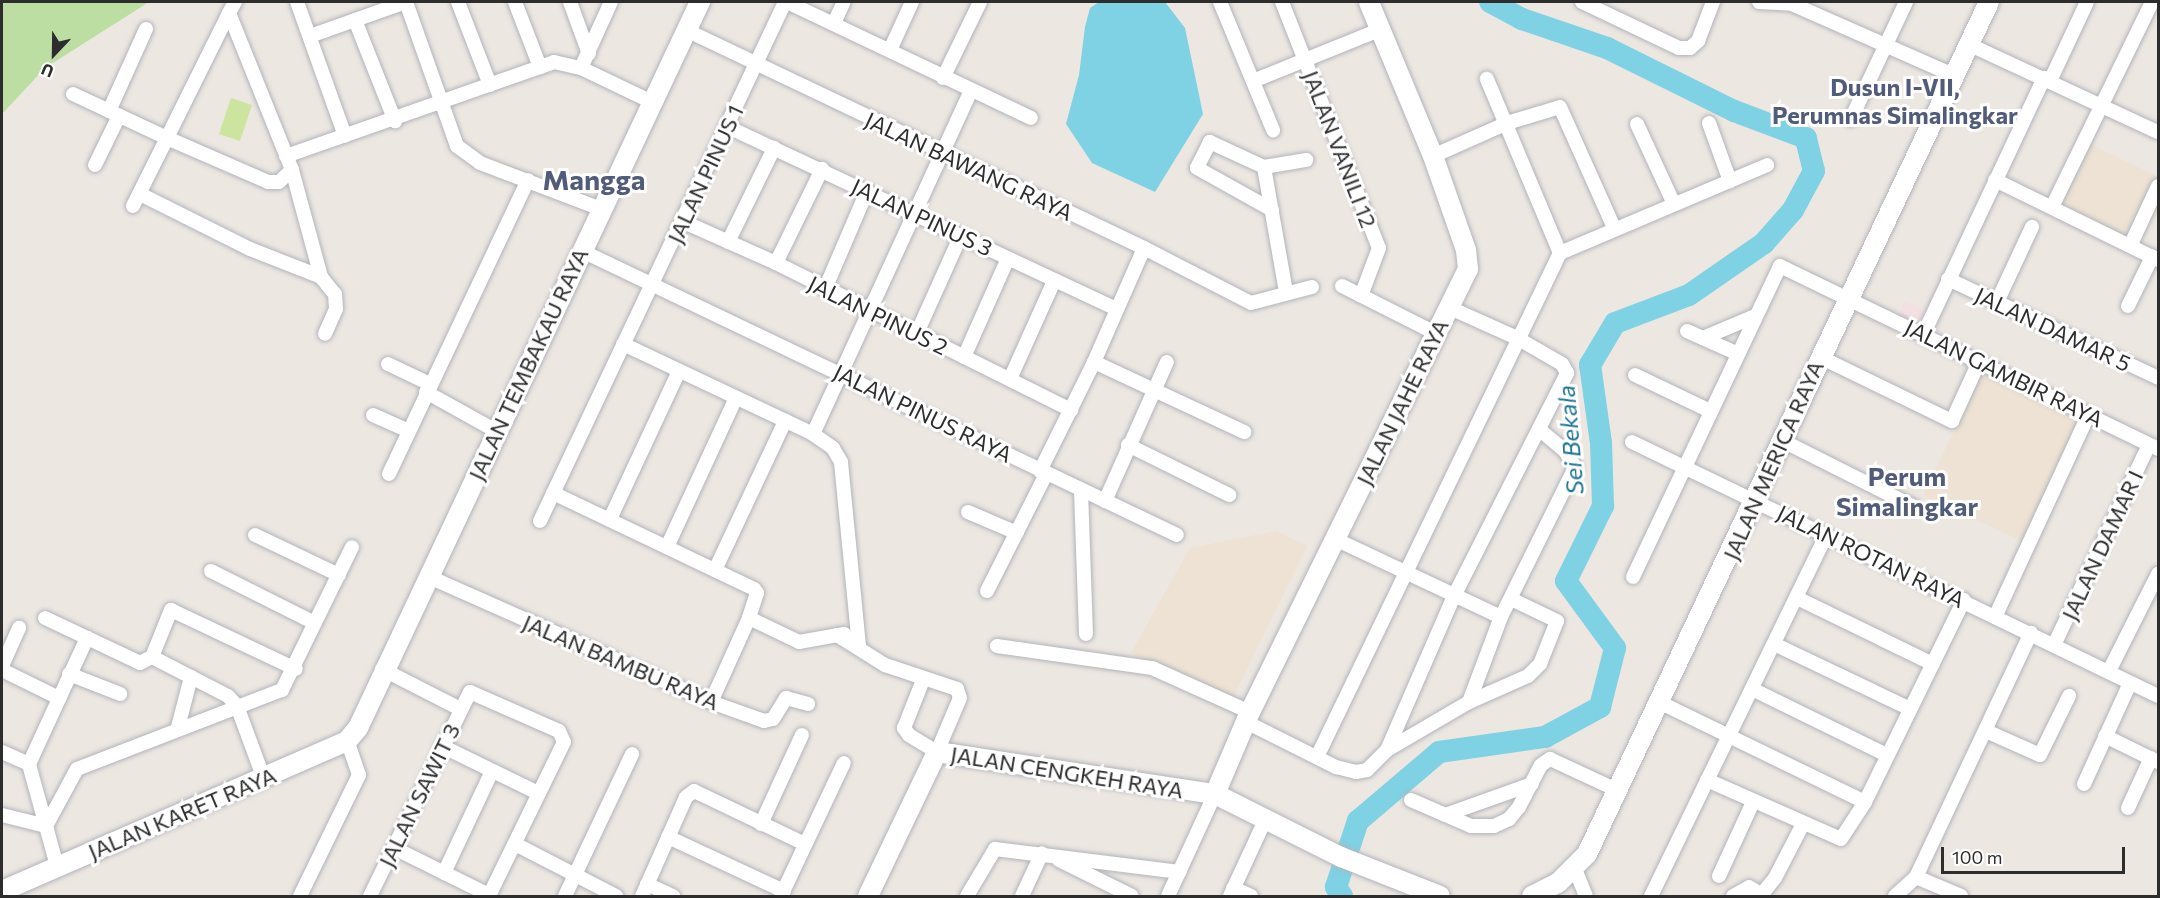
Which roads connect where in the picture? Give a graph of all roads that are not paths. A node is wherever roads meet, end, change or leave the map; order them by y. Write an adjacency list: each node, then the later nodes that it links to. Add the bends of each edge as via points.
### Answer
1 (297, 2): 29 (street)
2 (406, 2): 24 (street); 47 (street)
3 (458, 2): 43 (street)
4 (515, 2): 36 (street)
5 (570, 2): 33 (street)
6 (611, 2): 33 (street)
7 (700, 2): 27 (street, JALAN TEMBAKAU RAYA)
8 (786, 2): 25 (street); 35 (street, JALAN PINUS 1)
9 (844, 2): 25 (street)
10 (912, 2): 32 (street)
11 (980, 2): 39 (street)
12 (1220, 2): 42 (street)
13 (1282, 2): 34 (street, JALAN VANILI 12)
14 (1369, 2): 28 (street, JALAN JAHE RAYA)
15 (1582, 2): 16 (street, via 1679,48 1690,48 1698,41)
16 (1713, 2)
17 (1759, 2): 22 (street)
18 (1906, 2): 30 (street)
19 (1989, 2): 31 (street, JALAN MERICA RAYA)
20 (2087, 2): 41 (street)
21 (2152, 2): 48 (street)
22 (1793, 3): 30 (street)
23 (232, 7): 60 (street); 63 (street)
24 (355, 20): 29 (street); 52 (street)
25 (834, 23): 32 (street)
26 (146, 29): 49 (street)
27 (686, 30): 35 (street, JALAN BAWANG RAYA); 46 (street, JALAN TEMBAKAU RAYA)
28 (1380, 30): 34 (street); 64 (street, JALAN JAHE RAYA)
29 (310, 36): 59 (street)
30 (1886, 43): 38 (street); 51 (street)
31 (1968, 44): 38 (street, JALAN MERICA RAYA); 41 (street)
32 (890, 50): 39 (street)
33 (589, 54): 37 (street)
34 (1306, 60): 42 (street); 101 (street, JALAN VANILI 12, via 1379,248)
35 (755, 65): 56 (street, JALAN PINUS 1); 62 (street, JALAN BAWANG RAYA)
36 (540, 67): 37 (street, via 564,62); 43 (street)
37 (582, 68): 46 (street)
38 (1953, 75): 102 (street, JALAN MERICA RAYA)
39 (943, 78): 44 (street)
40 (1487, 79): 53 (street)
41 (2047, 80): 48 (street); 72 (street)
42 (1253, 81): 57 (street)
43 (490, 85): 47 (street)
44 (970, 92): 50 (street); 62 (street)
45 (73, 94): 49 (street)
46 (652, 102): 78 (street, JALAN TEMBAKAU RAYA)
47 (442, 103): 52 (street); 71 (street, via 457,146 480,163)
48 (2102, 105): 58 (street); 77 (street)
49 (114, 113): 60 (street); 66 (street)
50 (1031, 118)
51 (1851, 119)
52 (395, 121): 59 (street)
53 (1507, 123): 64 (street); 83 (street, via 1560,107); 89 (street)
54 (1709, 123): 73 (street)
55 (1637, 124): 76 (street)
56 (728, 127): 61 (street, JALAN PINUS 3); 81 (street, JALAN PINUS 1)
57 (1273, 130)
58 (2158, 132)
59 (345, 136): 63 (street)
60 (167, 138): 70 (street, via 268,182 279,182); 93 (street, via 137,200)
61 (774, 148): 69 (street, JALAN PINUS 3); 85 (street)
62 (944, 154): 80 (street); 87 (street, JALAN BAWANG RAYA)
63 (286, 156): 70 (street)
64 (1433, 156): 105 (street, JALAN JAHE RAYA, via 1466,250 1468,269)
65 (1306, 160): 68 (street)
66 (95, 165)
67 (1767, 165): 73 (street)
68 (1264, 167): 79 (street); 79 (street, via 1210,142 1197,168)
69 (822, 169): 75 (street, JALAN PINUS 3); 92 (street)
70 (292, 170): 93 (street)
71 (528, 180): 78 (street); 129 (street)
72 (1995, 180): 77 (street); 94 (street)
73 (1730, 181): 76 (street)
74 (2158, 186): 86 (street)
75 (867, 191): 80 (street, JALAN PINUS 3); 99 (street)
76 (1674, 204): 83 (street)
77 (2052, 207): 86 (street)
78 (601, 209): 88 (street, JALAN TEMBAKAU RAYA)
79 (1272, 210): 100 (street)
80 (914, 215): 84 (street, JALAN PINUS 3); 107 (street)
81 (684, 222): 85 (street, JALAN PINUS 2); 96 (street, JALAN PINUS 1)
82 (2032, 227): 103 (street)
83 (1614, 228): 89 (street)
84 (961, 235): 90 (street, JALAN PINUS 3); 110 (street)
85 (728, 242): 92 (street, JALAN PINUS 2)
86 (2131, 244): 91 (street)
87 (1144, 248): 100 (street, JALAN BAWANG RAYA, via 1251,303); 106 (street, JALAN PINUS RAYA)
88 (582, 251): 96 (street, JALAN PINUS RAYA); 138 (street, JALAN TEMBAKAU RAYA)
89 (1560, 253): 114 (street)
90 (1008, 258): 95 (street, JALAN PINUS 3); 118 (street)
91 (2155, 259): 104 (street)
92 (776, 263): 99 (street, JALAN PINUS 2)
93 (321, 277): 113 (street, via 335,294 336,309)
94 (1948, 279): 103 (street, JALAN DAMAR 5); 112 (street)
95 (1054, 281): 106 (street, JALAN PINUS 3); 128 (street)
96 (652, 283): 116 (street, JALAN PINUS 1); 125 (street, JALAN PINUS RAYA)
97 (1342, 286): 101 (street)
98 (1312, 287): 100 (street)
99 (825, 289): 107 (street, JALAN PINUS 2)
100 (1286, 292)
101 (1361, 296): 111 (street)
102 (1850, 299): 108 (street, JALAN GAMBIR RAYA, via 1780,266); 112 (street, JALAN GAMBIR RAYA); 119 (street, JALAN MERICA RAYA)
103 (1997, 302): 127 (street, JALAN DAMAR 5)
104 (2128, 306)
105 (1448, 307): 111 (street, JALAN JAHE RAYA); 114 (street)
106 (1116, 309): 120 (street, JALAN PINUS RAYA)
107 (870, 311): 110 (street, JALAN PINUS 2); 125 (street)
108 (1753, 317): 115 (street); 117 (street)
109 (1687, 330): 115 (street)
110 (917, 333): 118 (street, JALAN PINUS 2)
111 (1435, 333): 162 (street, JALAN JAHE RAYA)
112 (1924, 333): 122 (street, JALAN GAMBIR RAYA)
113 (325, 334)
114 (1517, 338): 137 (street, via 1567,368); 167 (street)
115 (1703, 338): 117 (street)
116 (623, 344): 124 (street); 150 (street, JALAN PINUS 1)
117 (1736, 353): 133 (street)
118 (964, 357): 128 (street, JALAN PINUS 2)
119 (1820, 357): 122 (street, via 1952,422); 142 (street, JALAN MERICA RAYA)
120 (1094, 362): 130 (street); 132 (street, JALAN PINUS RAYA)
121 (1167, 362): 130 (street)
122 (1979, 362): 134 (street, JALAN GAMBIR RAYA)
123 (388, 364): 129 (street)
124 (679, 371): 131 (street); 156 (street)
125 (841, 373): 141 (street); 147 (street, JALAN PINUS RAYA)
126 (1635, 375): 133 (street)
127 (2158, 378)
128 (1010, 379): 132 (street, JALAN PINUS 2)
129 (428, 388): 138 (street); 139 (street)
130 (1154, 392): 140 (street); 144 (street)
131 (736, 398): 136 (street); 164 (street)
132 (1071, 410): 147 (street, JALAN PINUS RAYA)
133 (1710, 411): 146 (street)
134 (2089, 414): 145 (street, JALAN GAMBIR RAYA); 177 (street)
135 (373, 415): 139 (street)
136 (785, 422): 141 (street); 165 (street)
137 (1539, 429): 173 (street); 175 (street, via 1565,451 1575,467)
138 (496, 431): 170 (street, JALAN TEMBAKAU RAYA)
139 (408, 432): 148 (street)
140 (1244, 432)
141 (813, 434): 183 (street, via 833,448 841,462)
142 (1783, 441): 152 (street, JALAN MERICA RAYA); 154 (street)
143 (1632, 442): 146 (street, JALAN ROTAN RAYA)
144 (1128, 445): 151 (street); 153 (street)
145 (2154, 447): 190 (street, JALAN DAMAR I)
146 (1683, 467): 152 (street, JALAN ROTAN RAYA); 171 (street)
147 (1043, 473): 149 (street); 158 (street)
148 (390, 474)
149 (1081, 491): 153 (street); 185 (street)
150 (553, 493): 156 (street); 157 (street, JALAN PINUS 1)
151 (1229, 495)
152 (1756, 500): 160 (street, JALAN ROTAN RAYA); 211 (street, JALAN MERICA RAYA)
153 (1105, 501): 159 (street)
154 (1914, 507)
155 (968, 512): 158 (street)
156 (610, 519): 164 (street)
157 (540, 521)
158 (1017, 533): 172 (street)
159 (1177, 535)
160 (1826, 535): 174 (street); 176 (street, JALAN ROTAN RAYA)
161 (255, 536): 169 (street)
162 (1335, 539): 167 (street); 215 (street, JALAN JAHE RAYA)
163 (352, 547): 169 (street)
164 (667, 547): 165 (street)
165 (715, 570): 180 (street, via 757,592)
166 (210, 572): 181 (street)
167 (1404, 573): 173 (street); 228 (street)
168 (2158, 574): 198 (street)
169 (339, 575): 181 (street)
170 (427, 576): 197 (street, JALAN TEMBAKAU RAYA); 208 (street, JALAN BAMBU RAYA)
171 (1633, 577)
172 (987, 591)
173 (1454, 596): 178 (street); 223 (street)
174 (1797, 598): 189 (street); 194 (street)
175 (1511, 599): 178 (street); 209 (street, via 1556,618 1556,631 1540,664 1528,675)
176 (1964, 600): 177 (street, JALAN ROTAN RAYA); 194 (street)
177 (1995, 616): 184 (street, JALAN ROTAN RAYA)
178 (1502, 617): 209 (street)
179 (45, 618): 187 (street)
180 (748, 618): 186 (street, via 799,642); 208 (street)
181 (315, 623): 196 (street)
182 (20, 628): 188 (street)
183 (858, 631): 186 (street); 191 (street)
184 (2031, 633): 190 (street, JALAN ROTAN RAYA); 217 (street)
185 (1086, 634)
186 (837, 635): 191 (street)
187 (87, 638): 193 (street, via 140,663); 199 (street)
188 (7, 641): 195 (street)
189 (1774, 644): 203 (street); 214 (street)
190 (2054, 645): 198 (street, JALAN ROTAN RAYA)
191 (859, 646): 201 (street, via 885,665)
192 (998, 646): 215 (street, via 1152,668)
193 (152, 657): 196 (street, via 171,610); 200 (street)
194 (1933, 663): 214 (street)
195 (2, 668): 207 (street)
196 (296, 669): 212 (street, via 282,690)
197 (382, 669): 213 (street); 218 (street, JALAN TEMBAKAU RAYA)
198 (2109, 671): 202 (street, JALAN ROTAN RAYA)
199 (69, 674): 204 (street); 207 (street)
200 (191, 677): 212 (street, via 228,696); 216 (street)
201 (923, 680): 225 (street, via 904,728); 225 (street, via 937,679 960,693)
202 (2130, 683): 206 (street, JALAN ROTAN RAYA); 221 (street)
203 (1752, 689): 220 (street); 227 (street)
204 (120, 694)
205 (2068, 696): 217 (street, via 2040,755)
206 (2158, 696)
207 (59, 698): 231 (street)
208 (711, 702): 210 (street, JALAN BAMBU RAYA, via 764,721 773,719 786,698)
209 (1468, 702): 223 (street)
210 (808, 704)
211 (1661, 704): 220 (street); 237 (street, JALAN MERICA RAYA)
212 (237, 706): 216 (street); 233 (street)
213 (460, 709): 222 (street, JALAN SAWIT 3); 238 (street, JALAN SAWIT 3, via 467,694 476,693 563,737)
214 (1910, 709): 227 (street)
215 (1248, 717): 228 (street); 239 (street, JALAN JAHE RAYA)
216 (178, 727): 249 (street, via 77,769)
217 (1986, 731): 261 (street)
218 (353, 735): 233 (street, JALAN KARET RAYA); 268 (street, via 359,775)
219 (802, 735): 247 (street)
220 (1730, 736): 234 (street); 242 (street)
221 (2105, 736): 229 (street); 236 (street)
222 (442, 746): 232 (street); 253 (street, JALAN SAWIT 3)
223 (1387, 750): 228 (street, via 1367,770 1356,772)
224 (2, 752): 231 (street)
225 (937, 752): 239 (street, JALAN CENGKEH RAYA); 273 (street, JALAN CENGKEH RAYA)
226 (632, 754): 259 (street)
227 (1887, 755): 242 (street)
228 (1317, 757)
229 (2155, 760): 243 (street)
230 (844, 763): 252 (street)
231 (29, 764): 249 (street)
232 (492, 771): 238 (street); 258 (street)
233 (264, 778): 255 (street, JALAN KARET RAYA)
234 (1707, 780): 241 (street); 282 (street)
235 (1532, 784): 237 (street, via 1541,765 1550,759); 244 (street); 244 (street, via 1519,807 1501,823 1472,826)
236 (2084, 784)
237 (1619, 792): 256 (street, JALAN MERICA RAYA)
238 (538, 793): 251 (street)
239 (1215, 794): 246 (street, JALAN CENGKEH RAYA); 257 (street)
240 (1411, 800): 244 (street)
241 (1753, 802): 248 (street); 260 (street)
242 (1865, 802): 248 (street, via 1841,839)
243 (2128, 808)
244 (1444, 814)
245 (2, 815): 249 (street)
246 (1266, 818): 264 (street); 279 (street, JALAN CENGKEH RAYA, via 1349,860)
247 (761, 824): 250 (street, via 694,791 686,796); 252 (street)
248 (1803, 824): 266 (street)
249 (46, 826): 255 (street)
250 (668, 837): 262 (street); 265 (street)
251 (515, 844): 259 (street); 267 (street)
252 (805, 844): 265 (street)
253 (394, 848): 258 (street); 269 (street, JALAN SAWIT 3)
254 (1046, 854): 257 (street); 274 (street, via 995,849); 275 (street); 276 (street)
255 (57, 866): 263 (street, JALAN KARET RAYA)
256 (1575, 869): 280 (street, JALAN MERICA RAYA); 281 (street)
257 (1180, 872): 277 (street)
258 (444, 873): 267 (street)
259 (576, 874): 270 (street); 271 (street)
260 (1719, 876)
261 (1916, 877): 284 (street); 285 (street)
262 (645, 890): 272 (street)
263 (2, 891)
264 (1232, 892): 278 (street)
265 (782, 894)
266 (1763, 895): 283 (street, via 1749,887)
267 (489, 896)
268 (300, 897)
269 (370, 897)
270 (565, 897)
271 (616, 897)
272 (673, 897)
273 (868, 897)
274 (967, 897)
275 (1022, 897)
276 (1132, 897)
277 (1168, 897)
278 (1251, 897)
279 (1440, 897)
280 (1532, 897)
281 (1586, 897)
282 (1651, 897)
283 (1733, 897)
284 (1895, 897)
285 (1961, 897)

